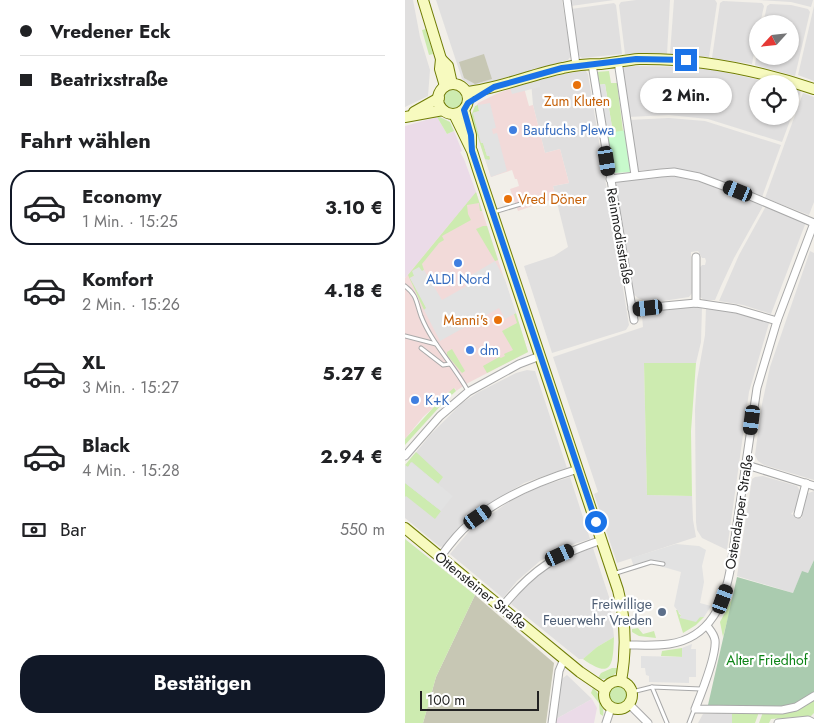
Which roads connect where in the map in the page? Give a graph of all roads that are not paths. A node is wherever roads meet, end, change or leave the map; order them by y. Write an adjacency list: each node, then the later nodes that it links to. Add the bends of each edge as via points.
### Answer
1 (423, 0): 6 (street, via 441,59 448,66)
2 (567, 0): 5 (street)
3 (619, 61): 4 (street); 8 (street, via 652,59 710,63 766,74); 14 (street, Reinmodisstraße)
4 (592, 64): 5 (street); 15 (street, Reinmodisstraße)
5 (576, 65): 7 (street)
6 (449, 85): 9 (street, via 461,85); 10 (street, via 441,90)
7 (494, 87): 9 (street); 11 (street)
8 (814, 89)
9 (467, 92): 11 (street)
10 (439, 98): 12 (street); 13 (street)
11 (462, 109): 12 (street); 17 (street, via 472,151)
12 (443, 110): 13 (street)
13 (406, 117)
14 (635, 175): 15 (street); 18 (street, via 674,172 699,177)
15 (610, 179): 24 (street, Reinmodisstraße)
16 (524, 202): 17 (lane)
17 (493, 212): 30 (street)
18 (814, 223): 26 (street, Ostendarper Straße)
19 (696, 257): 23 (street)
20 (405, 286): 21 (lane)
21 (409, 290): 22 (lane); 28 (lane)
22 (405, 293)
23 (696, 302): 24 (street); 26 (street, via 736,308)
24 (632, 309): 25 (street, Reinmodisstraße)
25 (634, 320)
26 (777, 321): 34 (street, Ostendarper Straße, via 757,388)
27 (405, 336): 28 (lane)
28 (436, 344): 31 (lane)
29 (421, 348): 31 (lane, via 443,365)
30 (540, 356): 32 (street); 35 (street)
31 (450, 364): 32 (lane)
32 (468, 392): 33 (street, via 440,416)
33 (405, 456)
34 (747, 465): 36 (street); 45 (street, Ostendarper Straße, via 727,588)
35 (578, 469): 40 (street); 41 (street, via 527,487 494,506 469,524)
36 (805, 483): 37 (street); 38 (street)
37 (814, 486)
38 (797, 514)
39 (405, 528): 41 (street, Ottensteiner Straße)
40 (601, 540): 43 (street); 44 (street, via 548,562 523,582)
41 (441, 556): 44 (street, Ottensteiner Straße)
42 (663, 564): 43 (lane, via 651,562)
43 (613, 574): 46 (street, via 622,607)
44 (502, 607): 47 (street, Ottensteiner Straße)
45 (707, 626): 46 (street, via 687,639 669,644); 51 (street, via 714,635 715,645)
46 (626, 645): 48 (street)
47 (564, 659): 50 (street, Ottensteiner Straße); 57 (street, via 559,671)
48 (621, 681): 50 (street, via 610,683); 52 (street, via 628,684)
49 (652, 687): 51 (lane); 52 (lane); 60 (lane)
50 (605, 689): 55 (street, via 604,697)
51 (703, 689): 56 (street)
52 (632, 692): 54 (street)
53 (814, 696): 56 (street, via 796,707 782,710)
54 (629, 704): 55 (street, via 621,710); 59 (street)
55 (611, 708): 58 (street)
56 (695, 710): 61 (lane)
57 (552, 723)
58 (606, 723)
59 (649, 723)
60 (667, 723)
61 (689, 723)
62 (778, 723): 63 (street, via 808,720)
63 (814, 723)

